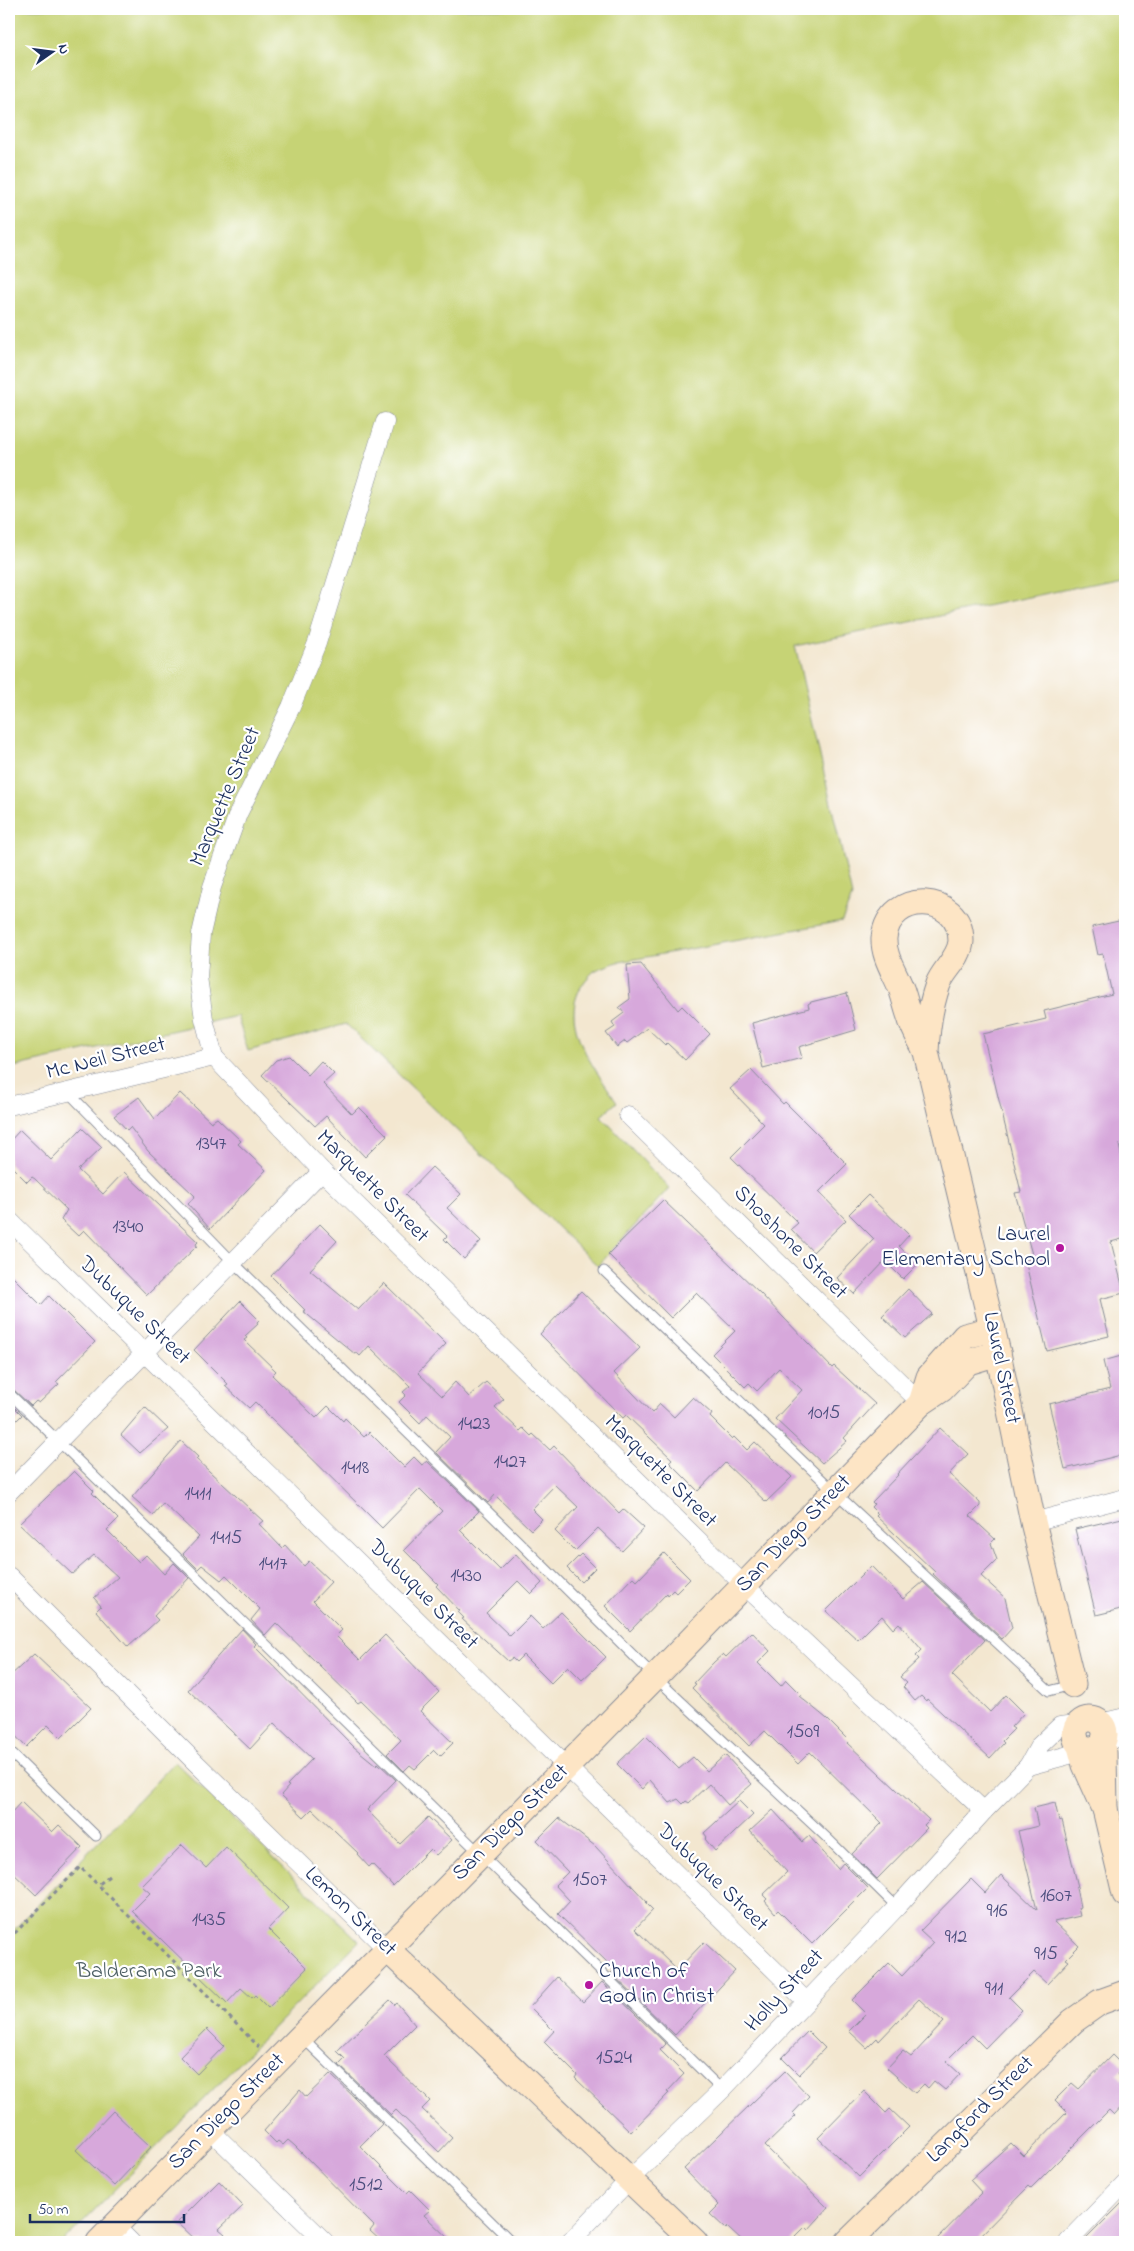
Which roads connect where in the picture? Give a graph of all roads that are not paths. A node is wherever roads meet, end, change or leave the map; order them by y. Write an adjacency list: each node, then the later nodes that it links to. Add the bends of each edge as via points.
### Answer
1 (385, 422): 3 (street, Marquette Street, via 317,643 291,707 238,814 212,887 201,934 198,977)
2 (926, 1052): 2 (street, via 928,1020 939,982 956,958 961,941 957,924 947,910 925,901 908,904 891,916 884,937 886,954); 11 (street, Laurel Street)
3 (214, 1057): 4 (street, Mc Neil Street); 7 (street, Marquette Street)
4 (68, 1092): 5 (street, Mc Neil Street); 9 (lane)
5 (9, 1106)
6 (628, 1115): 15 (street, Shoshone Street)
7 (322, 1170): 9 (street); 22 (street, Marquette Street)
8 (9, 1220): 12 (street, Dubuque Street)
9 (232, 1261): 12 (street); 23 (lane)
10 (604, 1271): 18 (lane)
11 (993, 1329): 13 (street, Laurel Street); 15 (street, San Diego Street, via 965,1336 928,1377)
12 (144, 1353): 16 (street); 30 (street, Dubuque Street)
13 (998, 1353): 15 (street, San Diego Street, via 968,1362 942,1389); 20 (street, Laurel Street)
14 (9, 1393): 16 (lane)
15 (921, 1403): 18 (street, San Diego Street)
16 (58, 1441): 17 (street); 33 (lane)
17 (9, 1492)
18 (835, 1492): 22 (street, San Diego Street); 24 (lane, via 1049,1691)
19 (1125, 1498): 20 (street)
20 (1033, 1522): 24 (street, Laurel Street)
21 (9, 1576): 36 (street, Lemon Street)
22 (744, 1585): 23 (street, San Diego Street); 31 (street, Marquette Street)
23 (655, 1678): 30 (street, San Diego Street); 35 (lane, via 826,1836)
24 (1073, 1685): 26 (street, Laurel Street)
25 (1125, 1717): 26 (street, Holly Street)
26 (1090, 1731): 27 (street, Holly Street); 29 (street, Holly Street, via 1069,1755); 29 (street, Holly Street, via 1060,1726 1039,1746); 34 (street, Laurel Street, via 1085,1766 1105,1808)
27 (1125, 1734)
28 (9, 1751): 32 (lane)
29 (1028, 1766): 31 (street, Holly Street)
30 (566, 1768): 33 (street, San Diego Street); 38 (street, Dubuque Street)
31 (984, 1810): 35 (street, Holly Street)
32 (96, 1836)
33 (480, 1854): 36 (street, San Diego Street); 40 (lane)
34 (1125, 1894)
35 (897, 1907): 38 (street, Holly Street)
36 (388, 1950): 39 (street, San Diego Street); 42 (street, Lemon Street)
37 (1125, 1993): 49 (street, Langford Street, via 1100,2002 1073,2021)
38 (806, 2001): 40 (street, Holly Street)
39 (302, 2037): 41 (street, San Diego Street); 46 (lane)
40 (722, 2090): 42 (street, Holly Street)
41 (210, 2130): 44 (street, San Diego Street); 45 (street)
42 (630, 2179): 47 (street, Holly Street); 48 (street, Lemon Street)
43 (1125, 2183): 50 (street)
44 (115, 2237)
45 (325, 2242)
46 (512, 2242)
47 (570, 2242)
48 (695, 2242)
49 (848, 2242)
50 (1068, 2242)

